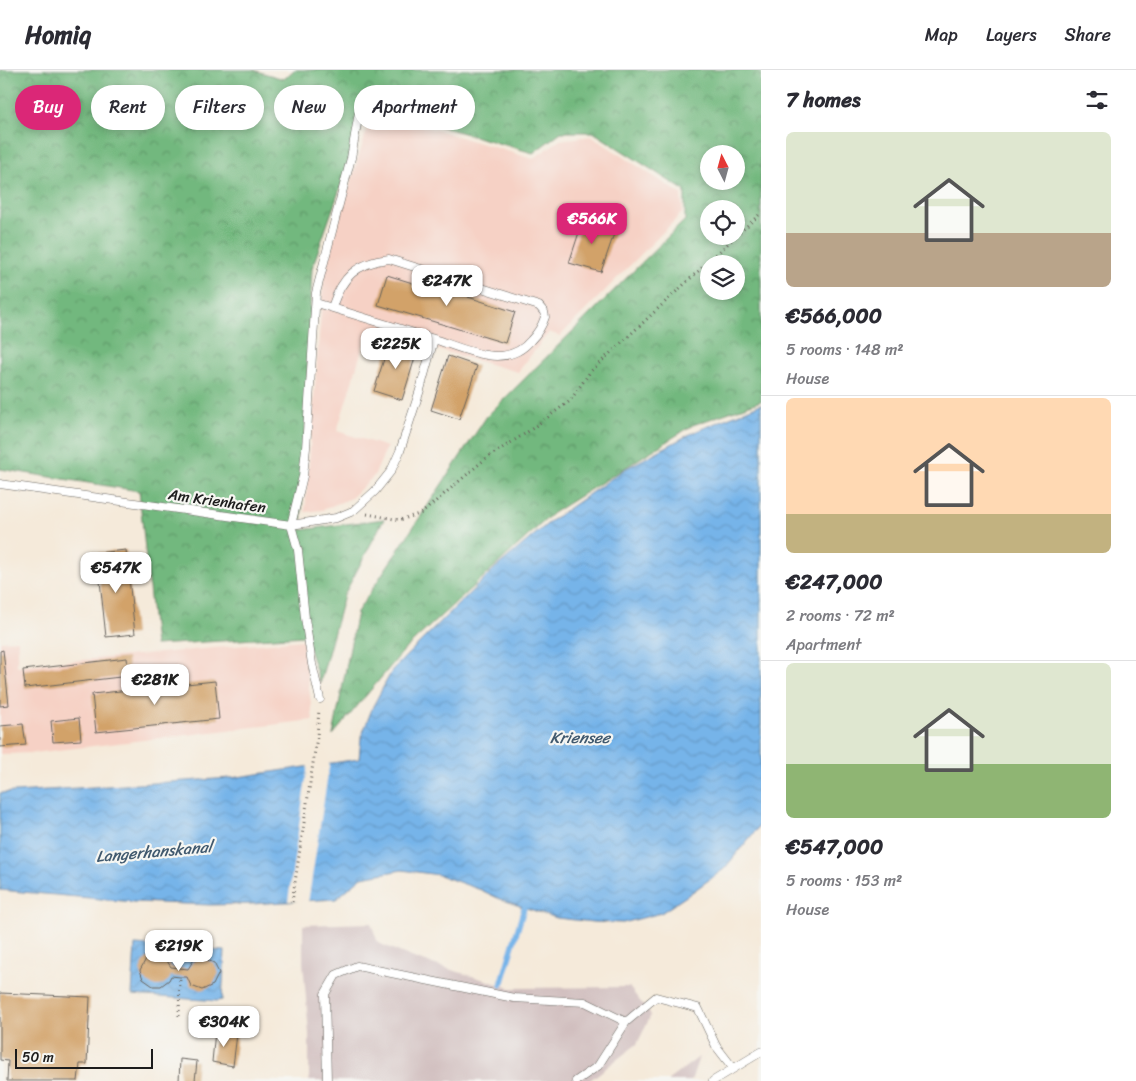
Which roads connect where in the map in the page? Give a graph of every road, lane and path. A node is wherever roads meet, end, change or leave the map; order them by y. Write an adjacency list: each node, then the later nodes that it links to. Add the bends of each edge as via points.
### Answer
1 (356, 130): 5 (lane)
2 (761, 213): 3 (path)
3 (745, 228)
4 (726, 245): 9 (path, via 590,372 570,401 485,459 422,513 400,520)
5 (316, 303): 6 (lane); 10 (lane, via 303,476)
6 (332, 307): 7 (lane); 7 (lane, via 338,289 349,275 376,260 389,258 539,306 545,318 528,344 513,354 492,357)
7 (434, 339): 9 (lane, Am Krienhafen, via 391,471)
8 (0, 484): 10 (lane, Am Krienhafen)
9 (353, 511): 10 (lane, Am Krienhafen, via 336,518)
10 (291, 525): 11 (lane, via 298,550 305,618)
11 (320, 699): 12 (path)
12 (292, 902)
13 (180, 976): 14 (path)
14 (179, 1016)
15 (626, 1022): 17 (lane, via 656,997 698,1008 716,1046); 18 (lane, via 585,1002 514,998 356,966 336,975 325,994); 19 (lane, via 598,1066)
16 (761, 1052): 17 (lane)
17 (732, 1068): 20 (lane)
18 (327, 1081)
19 (576, 1081)
20 (713, 1081)

